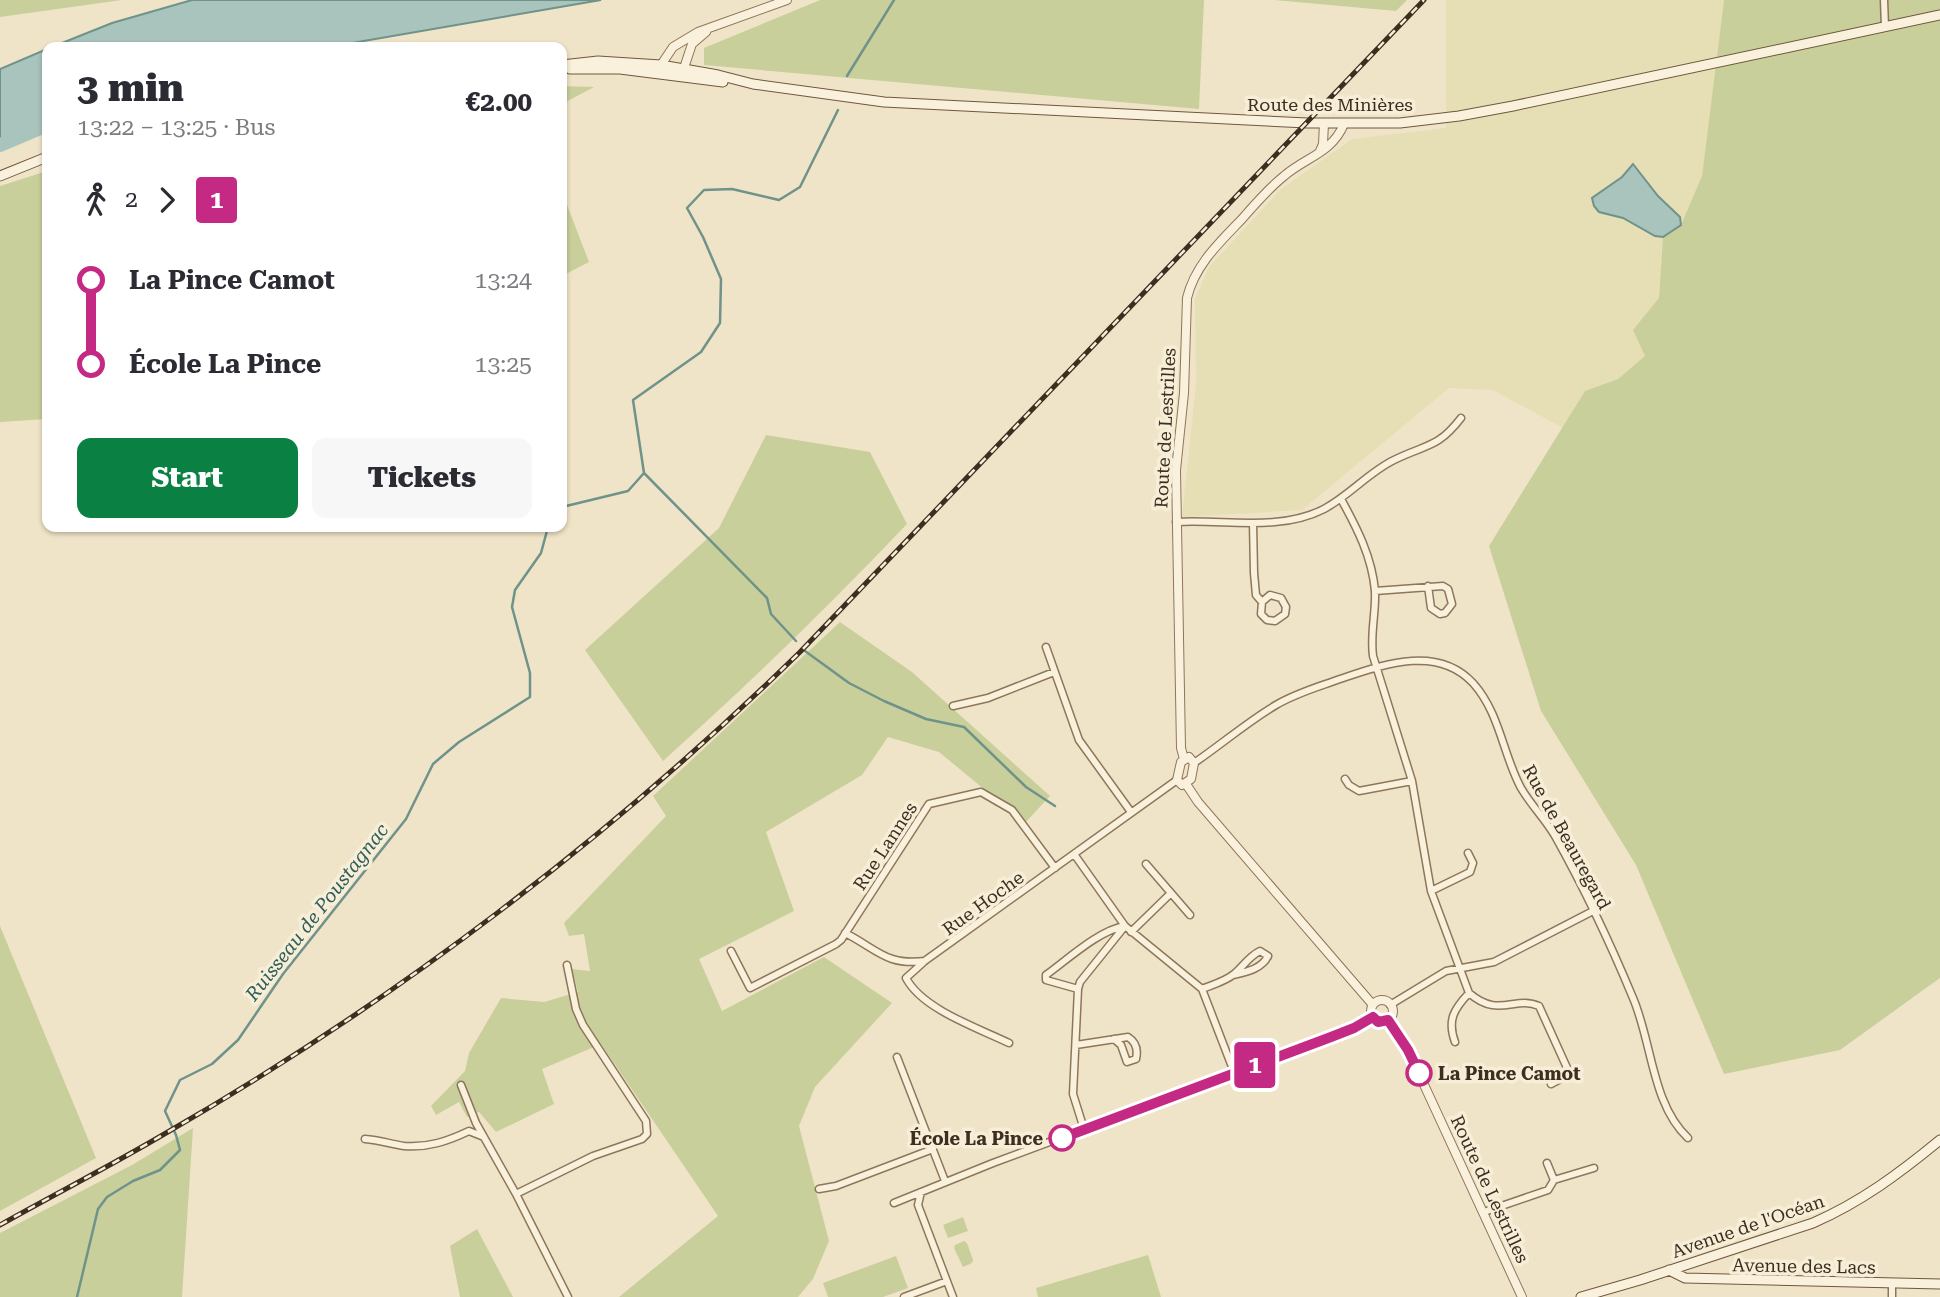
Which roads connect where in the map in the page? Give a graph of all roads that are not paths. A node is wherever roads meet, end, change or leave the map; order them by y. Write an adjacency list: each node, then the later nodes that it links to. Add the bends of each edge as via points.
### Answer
1 (787, 0): 5 (street)
2 (1884, 0): 4 (street)
3 (1940, 15): 4 (main road, Route des Minières)
4 (1885, 27): 12 (main road, Route des Minières, via 1459,116)
5 (708, 30): 8 (street, via 692,44); 9 (street, via 673,47)
6 (567, 66): 9 (main road, via 598,61)
7 (567, 67): 9 (main road)
8 (684, 68): 9 (main road, Route des Minières); 10 (main road, Route des Minières)
9 (662, 69): 10 (main road, Route des Minières)
10 (752, 84): 11 (main road, Route des Minières, via 884,102)
11 (1324, 123): 12 (main road, Route des Minières); 13 (street)
12 (1344, 124): 13 (street, Route de Lestrilles, via 1333,144)
13 (1319, 153): 18 (street, Route de Lestrilles, via 1284,175 1265,194 1214,248 1192,282 1187,298)
14 (42, 159): 15 (main road)
15 (0, 176)
16 (1461, 418): 17 (street, via 1440,441 1395,459)
17 (1341, 499): 19 (street, via 1306,516); 21 (street, via 1366,549)
18 (1176, 522): 19 (street); 27 (street, Route de Lestrilles)
19 (1253, 523): 22 (street, via 1256,595)
20 (1428, 586): 20 (street, via 1448,589 1452,604 1445,612 1431,608); 21 (street)
21 (1374, 591): 24 (street, via 1371,643)
22 (1262, 602): 22 (street, via 1261,614 1267,620 1285,614 1281,598 1270,595)
23 (1046, 647): 25 (street)
24 (1376, 667): 28 (street, Rue de Beauregard, via 1278,704); 31 (street); 40 (street, Rue de Beauregard, via 1429,661 1472,681 1491,709 1523,791 1554,834)
25 (1054, 672): 26 (street, via 988,698); 33 (street, via 1079,740)
26 (953, 706)
27 (1184, 759): 28 (street, via 1189,757); 30 (street)
28 (1194, 763): 32 (street)
29 (1345, 779): 31 (street, via 1359,791)
30 (1177, 780): 32 (street); 33 (street, Rue Hoche)
31 (1412, 780): 38 (street)
32 (1186, 784): 53 (street)
33 (1130, 813): 35 (street, Rue Hoche)
34 (1468, 853): 38 (street, via 1473,863 1470,872)
35 (1074, 854): 37 (street, Rue Hoche); 42 (street)
36 (1146, 864): 39 (street)
37 (1055, 868): 44 (street, Rue Lannes, via 1012,810 981,792 929,804); 46 (street, Rue Hoche)
38 (1431, 891): 48 (street)
39 (1170, 894): 41 (street); 43 (street)
40 (1592, 911): 48 (street, via 1494,962); 66 (street, Rue de Beauregard, via 1634,999 1663,1103 1674,1126)
41 (1190, 915)
42 (1125, 926): 43 (street); 50 (street); 50 (street, via 1104,934 1046,975 1050,983)
43 (1131, 932): 51 (street)
44 (845, 933): 45 (street, Rue Lannes, via 836,944 750,988); 46 (street, via 890,960)
45 (731, 951)
46 (926, 960): 59 (street, Rue Hoche, via 906,978 912,988 937,1007)
47 (567, 965): 77 (street, via 583,1025 646,1121 648,1134)
48 (1458, 968): 52 (street); 54 (street)
49 (1233, 975): 49 (street, via 1253,954 1260,951 1268,956 1252,971); 51 (street)
50 (1078, 989): 60 (street)
51 (1202, 989): 62 (street)
52 (1469, 993): 58 (street, via 1456,1007 1452,1020); 63 (street, via 1498,1007 1530,1002 1539,1006 1568,1070)
53 (1373, 1005): 54 (street, via 1384,1001); 55 (street)
54 (1390, 1005): 56 (street)
55 (1373, 1017): 56 (street, via 1378,1022); 62 (street)
56 (1388, 1020): 79 (street, Route de Lestrilles, via 1408,1050)
57 (1114, 1039): 57 (street, via 1133,1040 1136,1059 1127,1062); 60 (street)
58 (1455, 1042)
59 (1009, 1043)
60 (1076, 1045): 65 (street, via 1073,1094)
61 (897, 1057): 70 (street)
62 (1234, 1072): 65 (street)
63 (1551, 1084)
64 (461, 1086): 68 (street)
65 (1084, 1129): 74 (street)
66 (1688, 1138)
67 (365, 1139): 68 (street, via 423,1146 469,1131)
68 (485, 1139): 77 (street)
69 (1940, 1140): 80 (main road, Avenue de l'Océan, via 1881,1187 1839,1212)
70 (933, 1149): 74 (street); 75 (street)
71 (1547, 1163): 73 (street)
72 (1594, 1168): 73 (street)
73 (1554, 1180): 79 (street, via 1548,1190)
74 (945, 1181): 76 (street)
75 (819, 1189)
76 (921, 1192): 78 (street); 81 (street, via 918,1205)
77 (516, 1194): 84 (street)
78 (894, 1203)
79 (1484, 1212): 87 (street, Route de Lestrilles)
80 (1669, 1270): 82 (main road, Avenue des Lacs, via 1685,1278); 88 (main road, Avenue de l'Océan)
81 (947, 1281): 85 (street); 86 (street)
82 (1892, 1283): 83 (main road, Avenue des Lacs); 89 (street)
83 (1940, 1284)
84 (568, 1297)
85 (904, 1297)
86 (953, 1297)
87 (1522, 1297)
88 (1581, 1297)
89 (1892, 1297)

